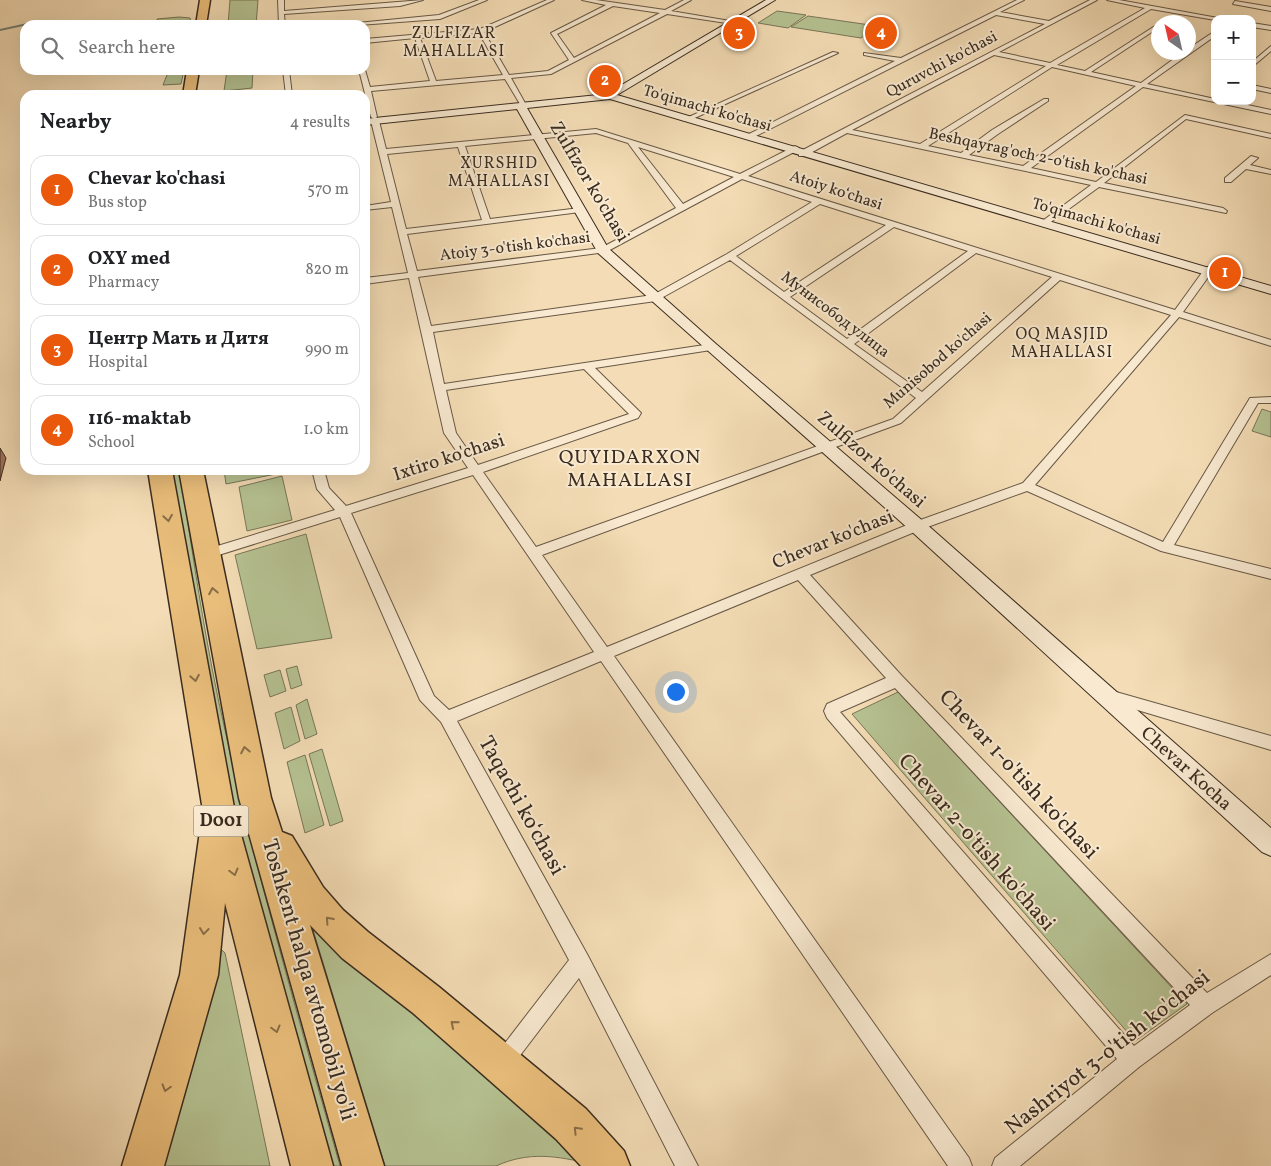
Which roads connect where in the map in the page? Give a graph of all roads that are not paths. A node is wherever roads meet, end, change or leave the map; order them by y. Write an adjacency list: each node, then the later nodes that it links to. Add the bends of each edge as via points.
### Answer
1 (205, 0): 24 (highway)
2 (281, 0): 21 (street)
3 (351, 0): 16 (street)
4 (420, 0): 16 (street, via 400,4)
5 (484, 0): 28 (street, via 440,17)
6 (551, 0): 32 (street)
7 (585, 0): 17 (street)
8 (621, 0): 17 (street)
9 (688, 0): 20 (street)
10 (762, 0): 27 (main road)
11 (771, 0): 27 (main road)
12 (1021, 0): 22 (street)
13 (1094, 0): 29 (street, Quruvchi ko'chasi)
14 (1110, 0): 18 (street)
15 (1235, 3): 19 (street)
16 (344, 4): 21 (street); 26 (street)
17 (613, 4): 20 (street); 44 (street, via 554,33)
18 (1150, 7): 23 (street); 46 (street)
19 (1271, 9)
20 (667, 12): 27 (street); 44 (street)
21 (281, 13): 25 (street)
22 (995, 13): 29 (street); 42 (street)
23 (1211, 18)
24 (202, 20)
25 (282, 20)
26 (349, 20)
27 (730, 22): 59 (main road)
28 (370, 23)
29 (1050, 23): 40 (street, Quruvchi ko'chasi)
30 (1256, 26): 31 (street)
31 (1271, 28)
32 (481, 31): 35 (street); 51 (street, Zulfizor ko'chasi)
33 (1151, 31): 47 (street)
34 (1211, 36): 37 (street)
35 (417, 37): 36 (street); 52 (street)
36 (370, 41)
37 (1196, 46)
38 (1271, 48): 45 (street)
39 (835, 53): 65 (street)
40 (994, 53): 46 (street); 67 (street, Quruvchi ko'chasi)
41 (866, 54): 42 (street)
42 (904, 60): 68 (street)
43 (1177, 60): 53 (street)
44 (572, 61): 51 (street, via 549,73)
45 (1256, 61)
46 (1052, 66): 47 (street); 73 (street)
47 (1086, 73): 53 (street)
48 (192, 75): 56 (highway)
49 (287, 75): 57 (street)
50 (363, 75): 55 (street)
51 (506, 77): 52 (street); 62 (street, Zulfizor ko'chasi)
52 (434, 83): 55 (street)
53 (1143, 85): 61 (street); 79 (street)
54 (1256, 88): 58 (street)
55 (367, 89)
56 (191, 90)
57 (288, 90)
58 (1271, 91)
59 (607, 95): 62 (main road); 65 (main road, To'qimachi ko'chasi)
60 (1046, 100): 76 (street)
61 (1211, 100)
62 (522, 105): 66 (main road); 69 (main road, Zulfizor ko'chasi)
63 (1236, 105): 64 (street)
64 (1271, 112)
65 (688, 119): 68 (main road, To'qimachi ko'chasi); 74 (main road, To'qimachi ko'chasi)
66 (370, 120): 75 (street)
67 (846, 131): 73 (street, Beshqayrag'och 2-o'tish ko'chasi); 74 (street, Quruvchi ko'chasi)
68 (751, 135): 74 (main road, To'qimachi ko'chasi)
69 (538, 136): 71 (street, Atoiy koʻchasi, via 592,130); 72 (street, Atoiy koʻchasi); 88 (main road, Zulfizor ko'chasi)
70 (1271, 136): 83 (street, via 1185,117)
71 (630, 141): 81 (street, Atoiy koʻchasi); 87 (street)
72 (461, 144): 75 (street, Atoiy koʻchasi); 90 (street)
73 (920, 147): 76 (street, Beshqayrag'och 2-o'tish ko'chasi)
74 (799, 151): 81 (street, Atoiy 3-o'tish ko'chasi); 91 (main road, To'qimachi ko'chasi)
75 (383, 152): 85 (street)
76 (962, 156): 79 (street, Beshqayrag'och 2-o'tish ko'chasi)
77 (1254, 158): 78 (street)
78 (1245, 166): 80 (street); 82 (street)
79 (1026, 168): 83 (street, Beshqayrag'och 2-o'tish ko'chasi)
80 (1271, 172)
81 (741, 177): 84 (street, Atoiy koʻchasi); 87 (street, Atoiy 3-o'tish ko'chasi)
82 (1228, 180)
83 (1097, 183): 89 (street, Beshqayrag'och 2-o'tish ko'chasi); 91 (street)
84 (819, 202): 92 (street, Atoiy koʻchasi); 96 (street)
85 (396, 204): 86 (street); 93 (street)
86 (370, 207)
87 (681, 208): 94 (street, Atoiy 3-o'tish ko'chasi)
88 (580, 210): 90 (street); 94 (main road, Zulfizor ko'chasi)
89 (1223, 210)
90 (487, 221): 93 (street)
91 (1045, 223): 97 (main road, To'qimachi ko'chasi)
92 (892, 225): 95 (street, Atoiy koʻchasi); 102 (street)
93 (402, 232): 98 (street)
94 (603, 250): 98 (street, Atoiy 3-o'tish ko'chasi); 103 (main road, Zulfizor ko'chasi)
95 (974, 250): 99 (street, Atoiy koʻchasi); 107 (street)
96 (730, 256): 102 (street, Мунисобод улица); 103 (street)
97 (1208, 270): 101 (main road, To'qimachi ko'chasi); 104 (street, Chevar ko'chasi)
98 (413, 275): 100 (street, Atoiy 3-o'tish ko'chasi); 105 (street)
99 (1058, 277): 104 (street, Atoiy koʻchasi); 111 (street, Munisobod ko'chasi)
100 (370, 280)
101 (1271, 288)
102 (785, 296): 107 (street, Мунисобод улица)
103 (656, 298): 105 (street); 108 (main road, Zulfizor ko'chasi)
104 (1177, 314): 106 (street, Atoiy koʻchasi); 118 (street, Chevar ko'chasi)
105 (427, 330): 110 (street)
106 (1271, 343)
107 (847, 344): 111 (street, Мунисобод улица)
108 (711, 347): 109 (street); 113 (main road, Zulfizor ko'chasi)
109 (587, 366): 110 (street); 114 (street, Ixtiro ko'chasi, via 636,413 634,416)
110 (440, 388): 114 (street, via 450,433)
111 (923, 398): 113 (street, Munisobod ko'chasi, via 892,424)
112 (1271, 400): 121 (street, via 1254,400)
113 (825, 446): 120 (main road, Zulfizor ko'chasi); 122 (street)
114 (476, 470): 119 (street, Ixtiro ko'chasi); 122 (street)
115 (161, 475): 132 (highway, Toshkent halqa avtomobil yo'li / D001, one-way to 132)
116 (192, 475): 123 (highway, Toshkent halqa avtomobil yo'li / D001)
117 (319, 475): 119 (street, Taqachi koʻchasi, via 323,489)
118 (1027, 486): 120 (street, Chevar ko'chasi); 121 (street)
119 (344, 512): 123 (street, Ixtiro ko'chasi); 129 (street, Taqachi koʻchasi, via 428,700)
120 (917, 526): 124 (street, Chevar ko'chasi); 128 (main road, Zulfizor ko'chasi)
121 (1166, 548): 125 (street)
122 (534, 553): 126 (street)
123 (206, 554): 131 (highway, Toshkent halqa avtomobil yo'li / D001, one-way to 123)
124 (800, 573): 126 (street, Chevar ko'chasi); 127 (street, Chevar 1-o'tish ko'chasi)
125 (1271, 574)
126 (604, 653): 129 (street, Chevar ko'chasi); 144 (street)
127 (897, 680): 136 (street, Chevar 1-o'tish ko'chasi); 137 (street, Chevar 2-o'tish ko'chasi, via 833,708 833,714)
128 (1101, 693): 130 (street, Zulfizor ko'chasi); 133 (main road, Chevar Kocha)
129 (447, 718): 134 (street, Taqachi koʻchasi)
130 (1271, 744)
131 (255, 798): 138 (highway, one-way to 131, via 330,922 290,865); 141 (highway, Toshkent halqa avtomobil yo'li / D001)
132 (219, 813): 139 (highway, one-way to 139, via 199,975); 140 (highway, Toshkent halqa avtomobil yo'li / D001, one-way to 140)
133 (1271, 844)
134 (580, 961): 138 (street); 143 (street, Taqachi koʻchasi)
135 (1271, 964): 136 (street, Nashriyot 3-o'tish ko'chasi)
136 (1205, 1006): 137 (street, Nashriyot 3-o'tish ko'chasi)
137 (1132, 1060): 145 (street, Nashriyot 3-o'tish ko'chasi)
138 (501, 1063): 142 (highway, one-way to 138, via 571,1124)
139 (143, 1166)
140 (312, 1166)
141 (362, 1166)
142 (609, 1166)
143 (687, 1166)
144 (961, 1166)
145 (1003, 1166)

